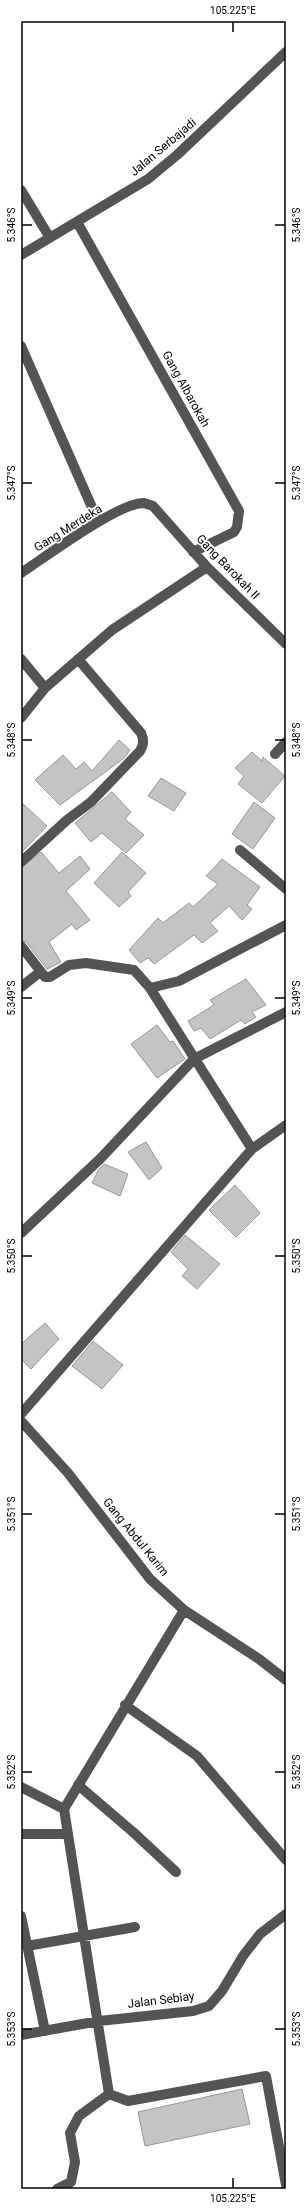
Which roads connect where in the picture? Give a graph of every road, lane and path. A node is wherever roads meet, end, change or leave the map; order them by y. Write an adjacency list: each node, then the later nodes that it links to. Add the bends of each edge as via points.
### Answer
1 (286, 52): 3 (street, Jalan Serbajadi, via 177,155 148,178)
2 (21, 190): 4 (street)
3 (77, 222): 4 (street, Jalan Serbajadi); 9 (street, Gang Albarokah, via 239,511 234,532)
4 (50, 238): 5 (street, Jalan Serbajadi)
5 (21, 255)
6 (21, 346): 8 (street)
7 (153, 506): 8 (street, Gang Merdeka, via 144,503 136,505); 9 (street, Gang Barokah II)
8 (98, 521): 11 (street, Gang Merdeka)
9 (193, 552): 10 (street, Gang Barokah II)
10 (207, 567): 12 (street, Gang Barokah II); 14 (street, via 112,630)
11 (21, 574)
12 (286, 644)
13 (21, 659): 15 (street)
14 (78, 659): 15 (street); 20 (street, via 141,734 144,739 143,746 91,802)
15 (45, 688): 16 (street)
16 (21, 718)
17 (286, 742): 18 (street)
18 (275, 754)
19 (240, 850): 21 (street)
20 (21, 862)
21 (286, 889)
22 (286, 925): 26 (street, via 180,981)
23 (21, 946): 24 (street)
24 (40, 972): 25 (street); 26 (street, via 45,977 50,977 69,965 86,963 134,970)
25 (21, 987)
26 (150, 988): 28 (street)
27 (286, 1012): 28 (street)
28 (194, 1058): 30 (street); 31 (street, via 100,1158)
29 (286, 1125): 30 (street)
30 (252, 1149): 32 (street)
31 (21, 1233)
32 (21, 1414)
33 (21, 1422): 34 (street, Gang Abdul Karim, via 68,1472 150,1579)
34 (184, 1610): 35 (street, Gang Abdul Karim); 36 (street)
35 (286, 1680)
36 (126, 1705): 37 (street); 42 (street, via 197,1756)
37 (78, 1785): 39 (street); 43 (street)
38 (21, 1787): 39 (street)
39 (64, 1809): 41 (street)
40 (21, 1834): 41 (street)
41 (68, 1834): 47 (street)
42 (286, 1860)
43 (176, 1872)
44 (286, 1914): 49 (street, Jalan Sebiay, via 260,1934 209,2006 193,2011)
45 (21, 1916): 48 (street)
46 (135, 1927): 47 (street)
47 (85, 1937): 48 (street); 49 (street)
48 (26, 1946): 50 (street)
49 (99, 2020): 50 (street, Jalan Sebiay); 52 (street)
50 (45, 2031): 51 (street, Jalan Sebiay)
51 (21, 2035)
52 (109, 2094): 53 (street, via 128,2101 266,2076); 55 (street, via 79,2116 70,2133 75,2162 71,2182)
53 (282, 2141): 54 (street)
54 (286, 2185)
55 (57, 2189)

